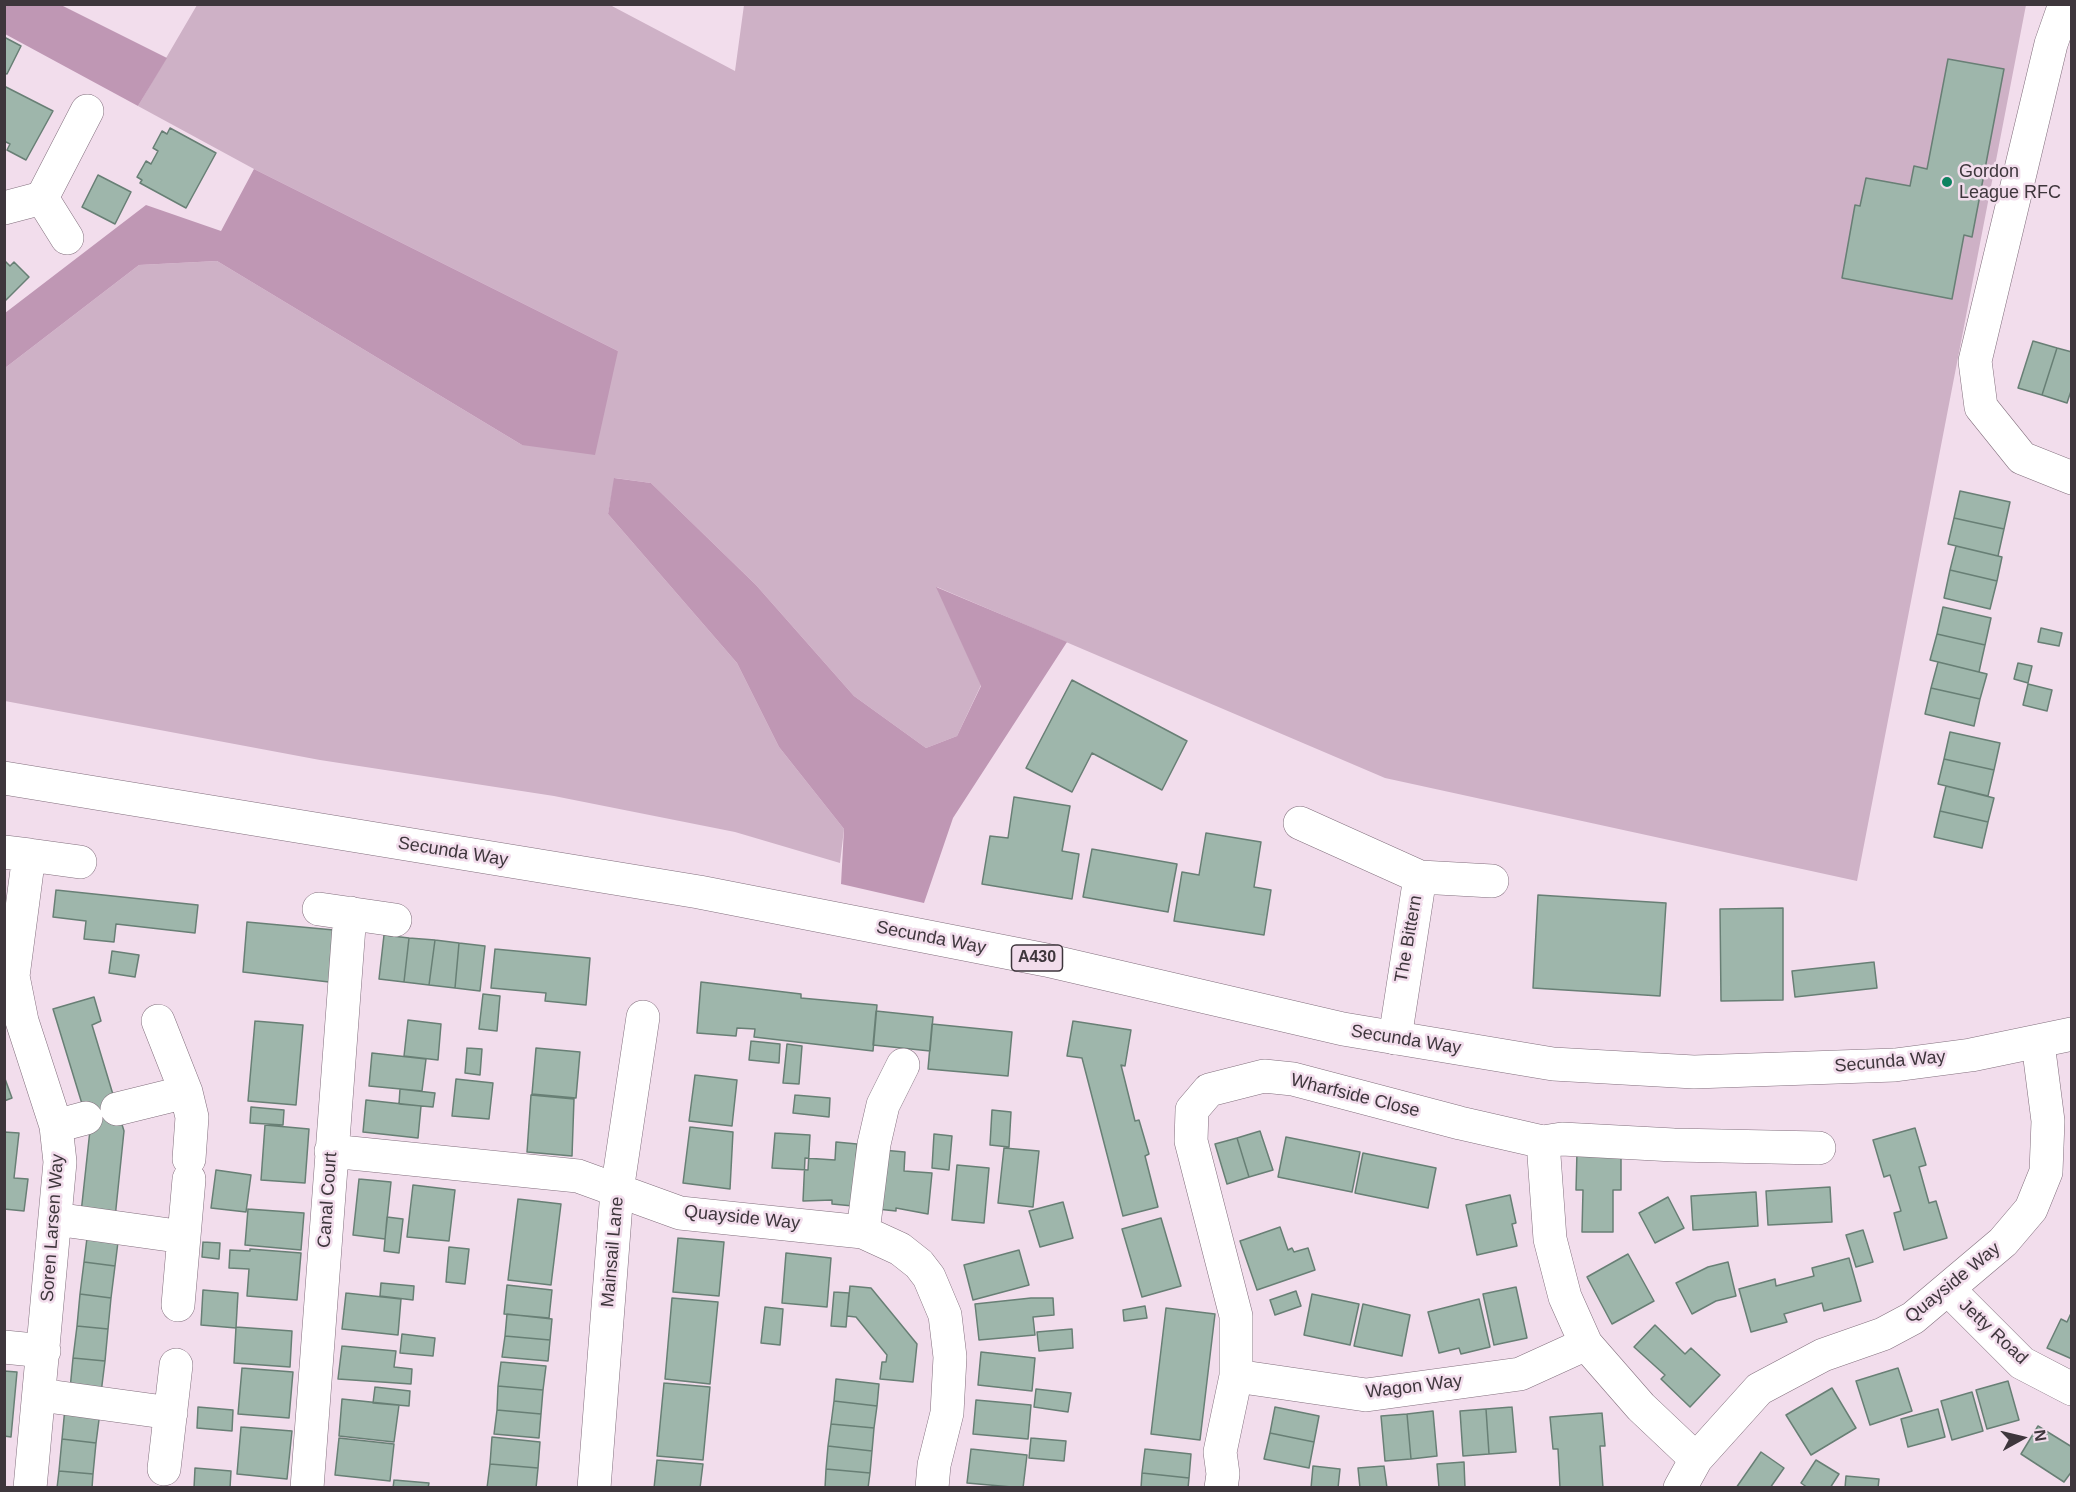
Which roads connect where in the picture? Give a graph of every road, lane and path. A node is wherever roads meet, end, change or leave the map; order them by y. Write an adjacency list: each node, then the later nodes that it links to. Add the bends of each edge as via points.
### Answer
1 (2065, 4): 6 (street, via 2051,44 1975,360 1981,407 2022,458)
2 (87, 111): 3 (street)
3 (42, 198): 4 (street); 5 (street)
4 (4, 208)
5 (67, 238)
6 (2072, 478)
7 (4, 778): 17 (street, Secunda Way / A430, via 699,892 1046,960)
8 (1300, 823): 11 (street)
9 (16, 853): 10 (street); 26 (street, Soren Larsen Way, via 13,976 22,1021 71,1122 60,1162)
10 (80, 862)
11 (1420, 877): 12 (street, The Bittern); 17 (street, The Bittern)
12 (1492, 881)
13 (395, 920): 24 (street, Canal Court, via 334,911)
14 (643, 1017): 25 (street, Mainsail Lane)
15 (159, 1021): 20 (street)
16 (2072, 1034): 18 (street, Secunda Way / A430)
17 (1395, 1038): 18 (street, Secunda Way / A430, via 1553,1064 1694,1072 1895,1065)
18 (2038, 1042): 29 (street, Quayside Way, via 2048,1121 2046,1172 2031,1209 2010,1234)
19 (903, 1065): 27 (street, via 881,1115 874,1144)
20 (186, 1092): 21 (street); 28 (street, via 192,1117)
21 (117, 1110)
22 (1543, 1142): 23 (street, Wharfside Close, via 1562,1139); 31 (street, via 1550,1239 1565,1297); 35 (street, Wharfside Close, via 1293,1079 1264,1076 1209,1090 1192,1110 1191,1141 1236,1316)
23 (1819, 1148)
24 (331, 1151): 25 (street, Quayside Way, via 578,1176); 42 (street, Canal Court)
25 (617, 1191): 27 (street, Quayside Way, via 680,1214); 43 (street, Mainsail Lane)
26 (55, 1219): 28 (street); 33 (street, Soren Larsen Way)
27 (863, 1232): 44 (street, Quayside Way, via 900,1249 919,1264 929,1277 945,1315 950,1357 947,1413)
28 (184, 1237): 30 (street)
29 (1949, 1290): 36 (street, Jetty Road, via 2022,1363); 39 (street, Quayside Way, via 1914,1318 1883,1334 1823,1355 1759,1389)
30 (178, 1305)
31 (1586, 1344): 35 (street, Wagon Way, via 1520,1374 1366,1395); 39 (street, via 1641,1407)
32 (4, 1347): 33 (street)
33 (44, 1351): 37 (street, Soren Larsen Way)
34 (176, 1365): 38 (street)
35 (1236, 1376): 45 (street, Wharfside Close, via 1220,1452)
36 (2072, 1389)
37 (40, 1395): 38 (street); 41 (street, Soren Larsen Way)
38 (171, 1413): 40 (street)
39 (1696, 1459): 46 (street, Quayside Way)
40 (164, 1469)
41 (30, 1488)
42 (307, 1488)
43 (594, 1488)
44 (932, 1488)
45 (1221, 1488)
46 (1680, 1488)

